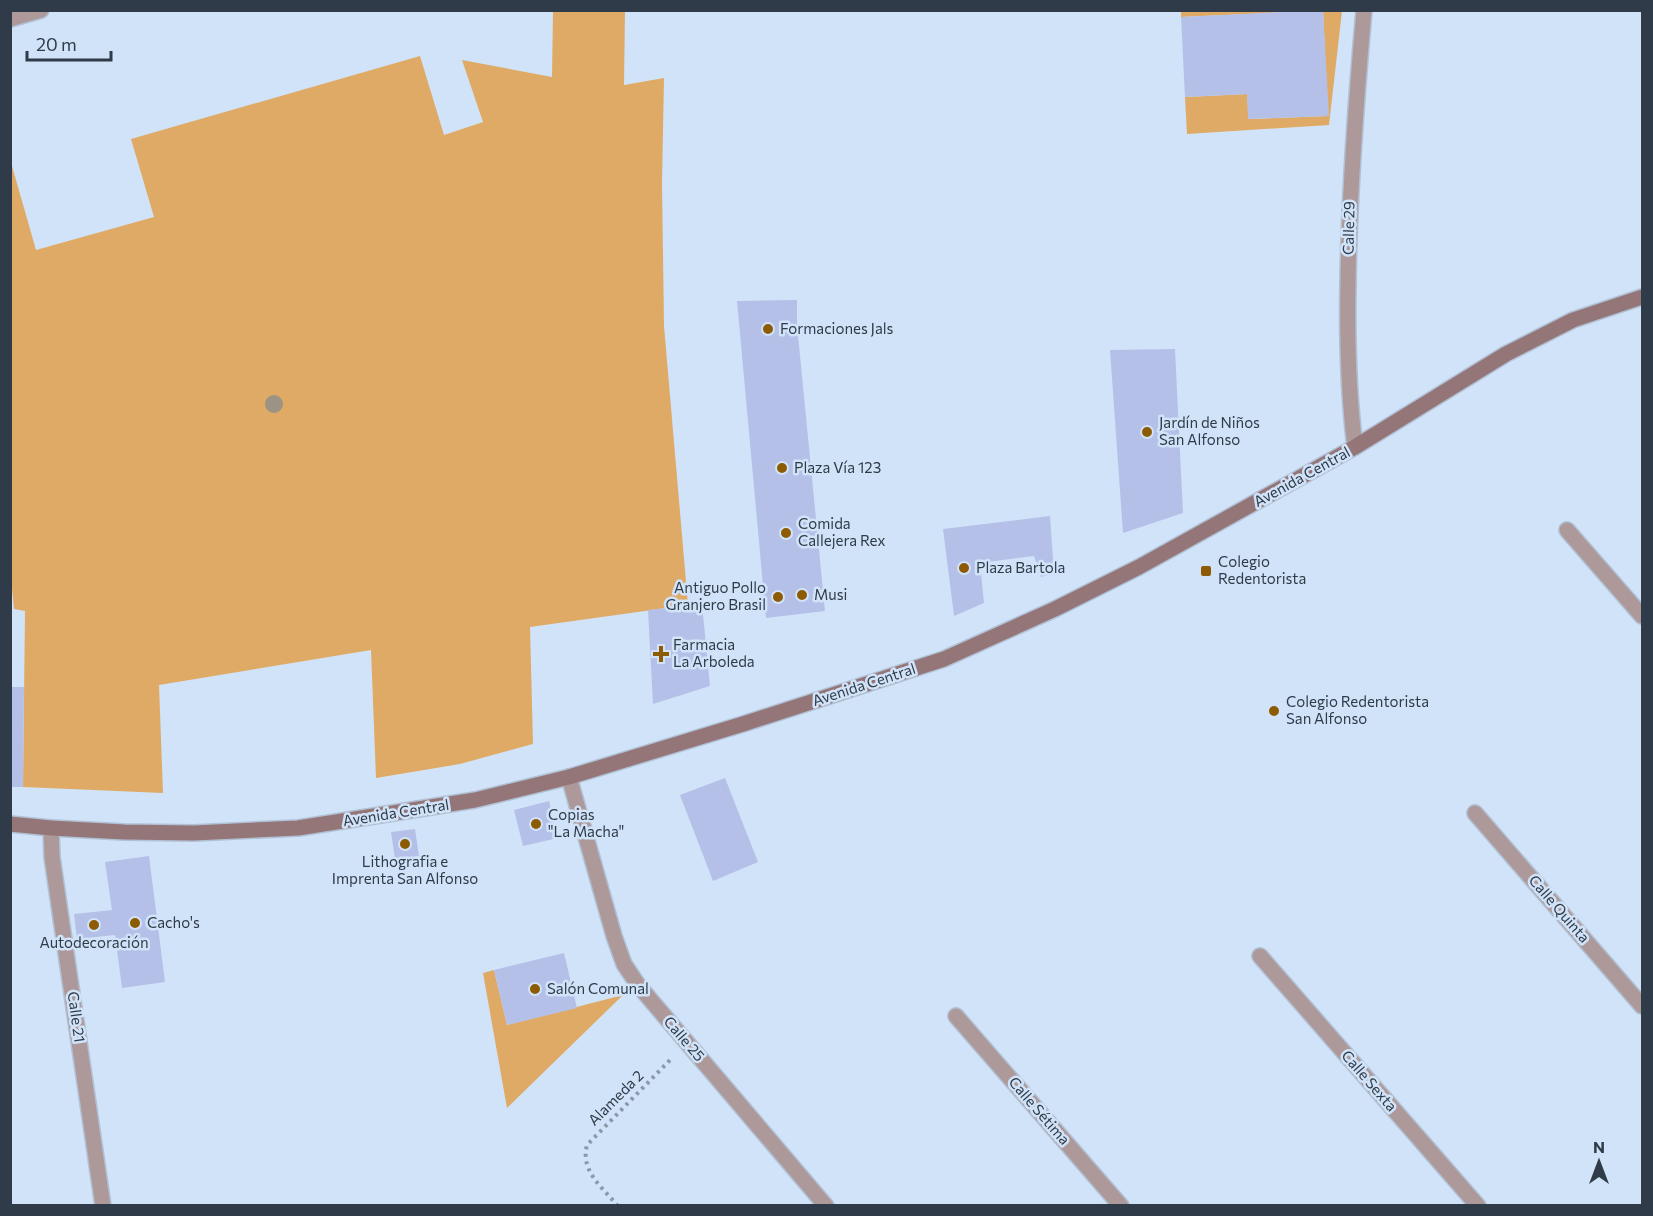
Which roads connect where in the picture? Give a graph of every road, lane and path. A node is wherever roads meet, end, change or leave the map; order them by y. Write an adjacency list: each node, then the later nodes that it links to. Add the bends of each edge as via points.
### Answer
1 (41, 10): 3 (street)
2 (1364, 10): 5 (street, Calle 29, via 1348,214 1350,404)
3 (10, 19)
4 (1642, 297): 5 (main road, Avenida Central, via 1573,320 1506,354)
5 (1355, 447): 8 (main road, Avenida Central, via 1139,567 972,648)
6 (1568, 530): 7 (street)
7 (1642, 616)
8 (569, 777): 11 (main road, Avenida Central, via 475,800 298,828 194,833); 15 (street, Calle 25, via 624,964)
9 (1475, 813): 13 (street, Calle Quinta)
10 (10, 824): 11 (main road, Avenida Central)
11 (51, 828): 16 (street, Calle 21, via 52,857)
12 (1260, 956): 20 (street, Calle Sexta)
13 (1642, 1006)
14 (956, 1016): 19 (street, Calle Sétima)
15 (688, 1042): 17 (path, Alameda 2, via 587,1145 584,1156 590,1172); 18 (street, Calle 25)
16 (104, 1206)
17 (618, 1206)
18 (826, 1206)
19 (1121, 1206)
20 (1478, 1206)

